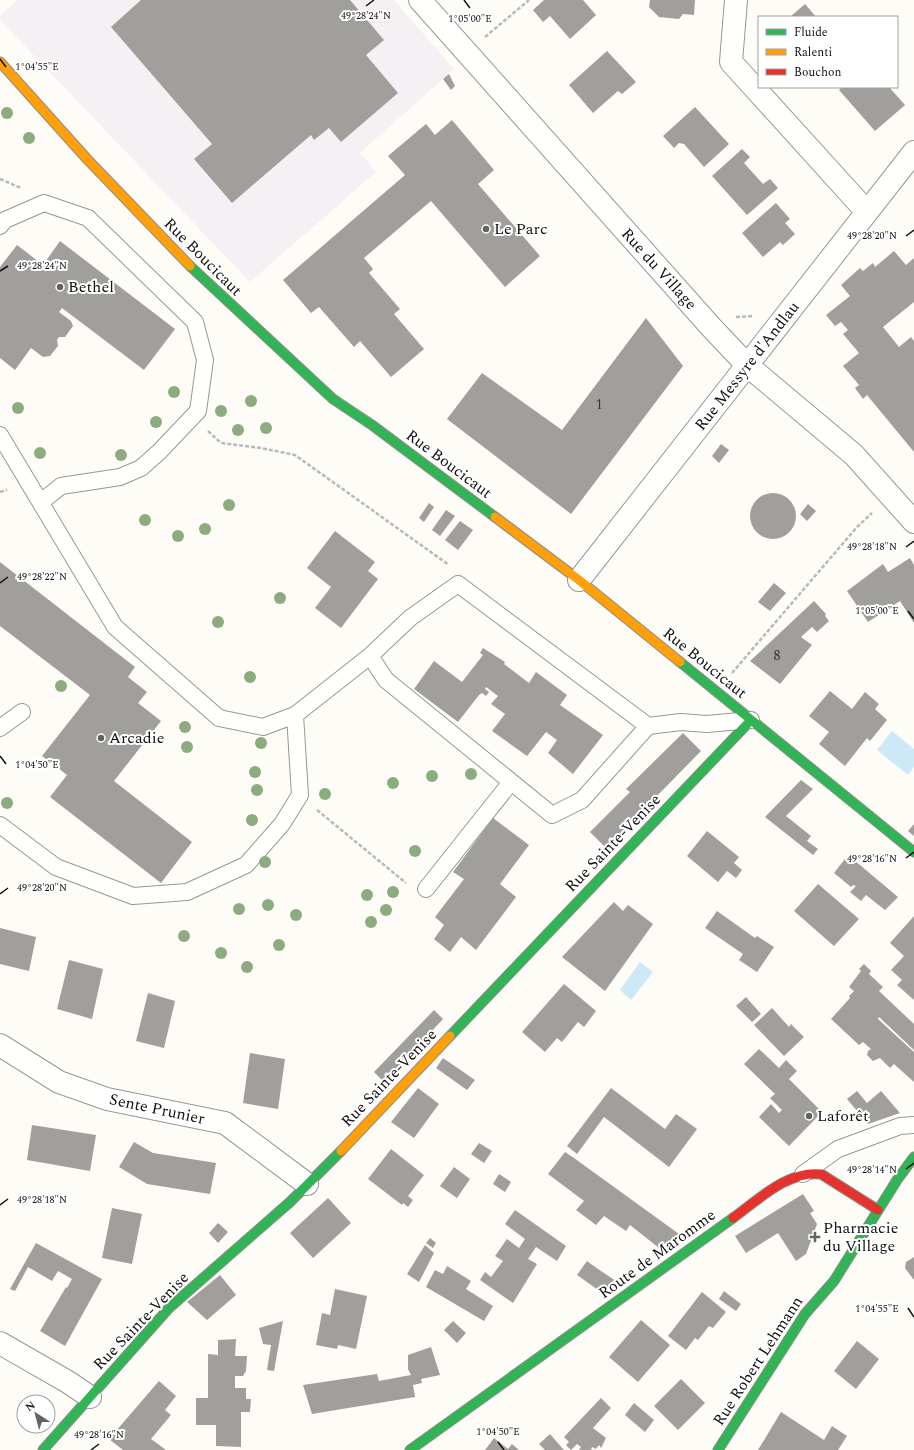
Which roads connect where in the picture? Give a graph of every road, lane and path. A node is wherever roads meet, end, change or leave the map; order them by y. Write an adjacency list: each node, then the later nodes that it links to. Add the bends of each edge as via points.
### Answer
1 (420, 0): 9 (street, Rue du Village, via 710,327)
2 (529, 0): 4 (path)
3 (736, 0): 7 (street, via 731,62)
4 (482, 40)
5 (0, 62): 15 (street, Rue Boucicaut, via 183,260 333,400 372,425)
6 (914, 152): 7 (street, Rue Messyre d'Andlau)
7 (867, 212): 9 (street, Rue Messyre d'Andlau)
8 (0, 226): 10 (lane, via 5,220 44,203 88,218 195,322 205,360)
9 (747, 365): 12 (street, Rue du Village, via 854,455); 15 (street, Rue Messyre d'Andlau)
10 (198, 411): 13 (lane, via 141,468 120,477 61,486); 16 (path, via 206,428 221,444 295,455 448,563)
11 (0, 435): 13 (lane)
12 (892, 496): 14 (street, Rue du Village); 18 (path, via 857,527)
13 (41, 502): 20 (lane, via 115,627 219,718 263,727)
14 (914, 522)
15 (579, 580): 18 (street, Rue Boucicaut)
16 (458, 584): 17 (lane, via 410,618); 22 (lane)
17 (370, 656): 20 (lane); 24 (lane, via 386,680)
18 (717, 692): 21 (street, Rue Boucicaut)
19 (22, 712): 23 (lane)
20 (294, 715): 25 (lane)
21 (751, 720): 22 (lane, via 707,724 681,722); 27 (street, Rue Boucicaut); 33 (street, Rue Sainte-Venise)
22 (648, 726): 24 (lane, via 582,800 552,815)
23 (0, 728)
24 (511, 782): 28 (lane)
25 (300, 796): 26 (lane, via 282,824 246,865 187,892 133,896 56,867); 28 (path, via 413,889)
26 (0, 825)
27 (914, 852)
28 (426, 889)
29 (0, 1045): 33 (street, Sente Prunier, via 59,1082 107,1099 225,1123)
30 (914, 1125): 32 (lane, via 900,1126 838,1149)
31 (914, 1157): 34 (street)
32 (803, 1174): 34 (street, via 815,1172 826,1176); 38 (street, Route de Maromme, via 754,1203)
33 (307, 1184): 36 (street, Rue Sainte-Venise, via 290,1202 169,1308)
34 (878, 1210): 39 (street, Rue Robert Lehmann, via 834,1281 804,1314)
35 (0, 1343): 36 (street)
36 (90, 1397): 37 (street, Rue Sainte-Venise)
37 (43, 1450)
38 (410, 1450)
39 (718, 1450)

